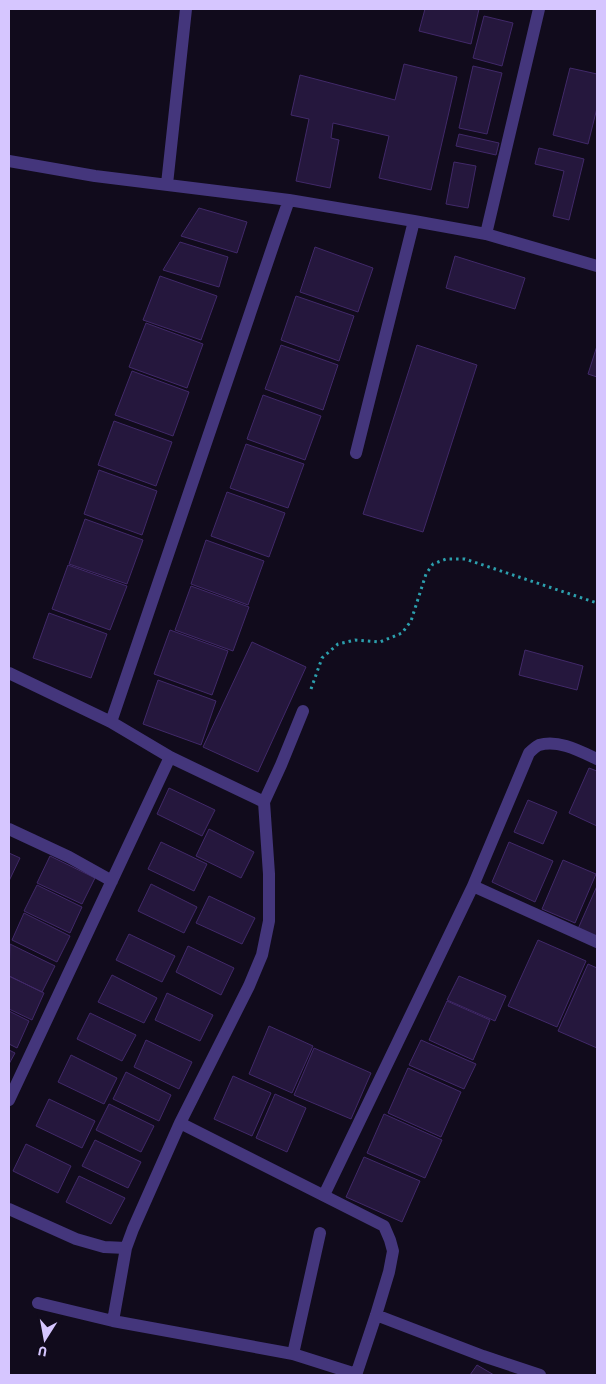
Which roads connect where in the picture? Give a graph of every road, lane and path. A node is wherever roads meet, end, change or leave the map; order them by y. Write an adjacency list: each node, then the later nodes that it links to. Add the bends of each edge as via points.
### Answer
1 (186, 9): 4 (street)
2 (539, 9): 7 (street)
3 (9, 161): 4 (street)
4 (167, 184): 5 (street)
5 (290, 200): 6 (street); 13 (street)
6 (414, 221): 7 (street); 9 (street)
7 (486, 234): 8 (street)
8 (597, 266)
9 (356, 453)
10 (597, 603): 12 (path, via 465,559 446,559 433,564 426,574 411,621 402,633 380,642 355,640 338,644 322,658)
11 (9, 673): 13 (street)
12 (303, 711): 16 (street)
13 (111, 722): 14 (street)
14 (170, 757): 16 (street); 18 (street)
15 (597, 758): 19 (street, via 571,747 551,744 538,746 529,753)
16 (264, 802): 22 (street, via 269,921 262,955)
17 (9, 829): 18 (street)
18 (112, 881): 21 (street)
19 (472, 886): 20 (street); 23 (street)
20 (597, 942)
21 (9, 1100)
22 (180, 1123): 23 (street); 26 (street)
23 (324, 1196): 28 (street, via 384,1226 393,1251)
24 (9, 1209): 26 (street, via 76,1239 104,1247)
25 (320, 1233): 30 (street)
26 (126, 1248): 29 (street)
27 (38, 1303): 29 (street)
28 (376, 1315): 31 (street); 32 (street)
29 (113, 1321): 30 (street)
30 (293, 1354): 31 (street)
31 (356, 1374)
32 (540, 1375)

